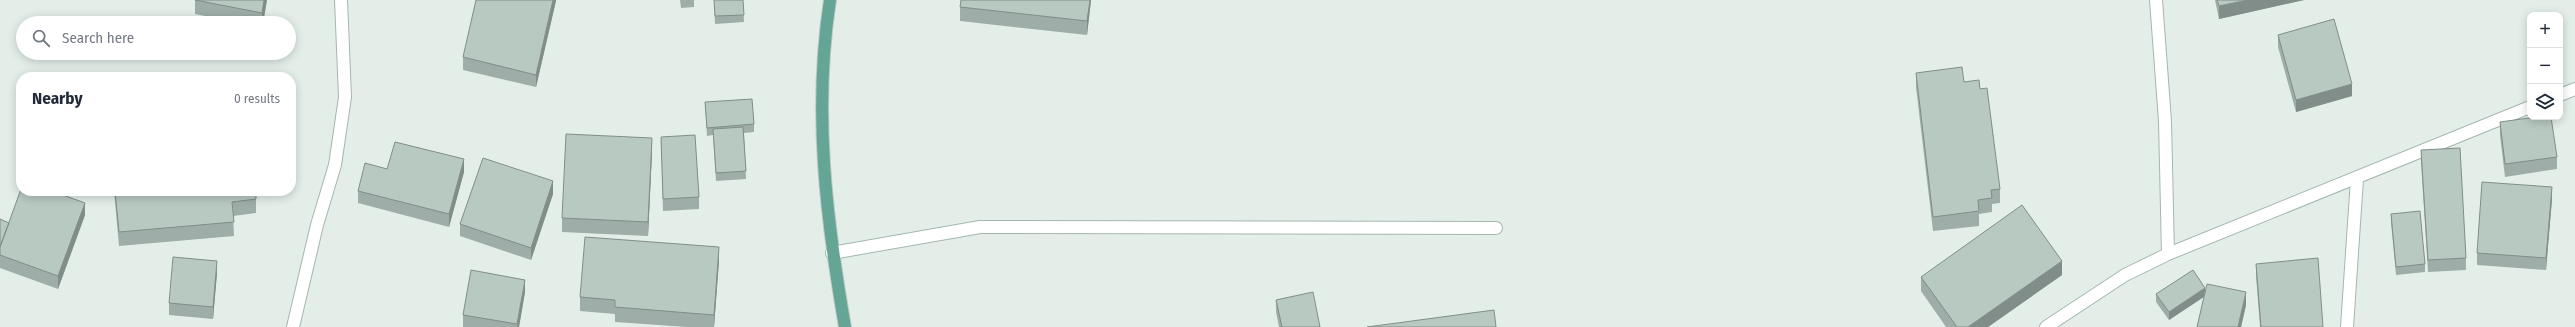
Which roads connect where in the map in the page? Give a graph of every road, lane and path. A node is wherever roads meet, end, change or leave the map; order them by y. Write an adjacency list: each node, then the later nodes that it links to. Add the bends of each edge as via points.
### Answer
1 (341, 0): 11 (street, via 345,97 335,166)
2 (830, 0): 9 (main road, via 823,47 821,134)
3 (2156, 0): 10 (street, via 2165,120)
4 (2575, 89): 5 (street)
5 (2563, 94)
6 (2527, 108): 7 (street)
7 (2357, 179): 10 (street); 14 (street)
8 (1496, 228): 9 (street, via 980,227)
9 (832, 253): 12 (main road)
10 (2168, 254): 13 (street, via 2125,275)
11 (293, 327)
12 (845, 327)
13 (2046, 327)
14 (2347, 327)

